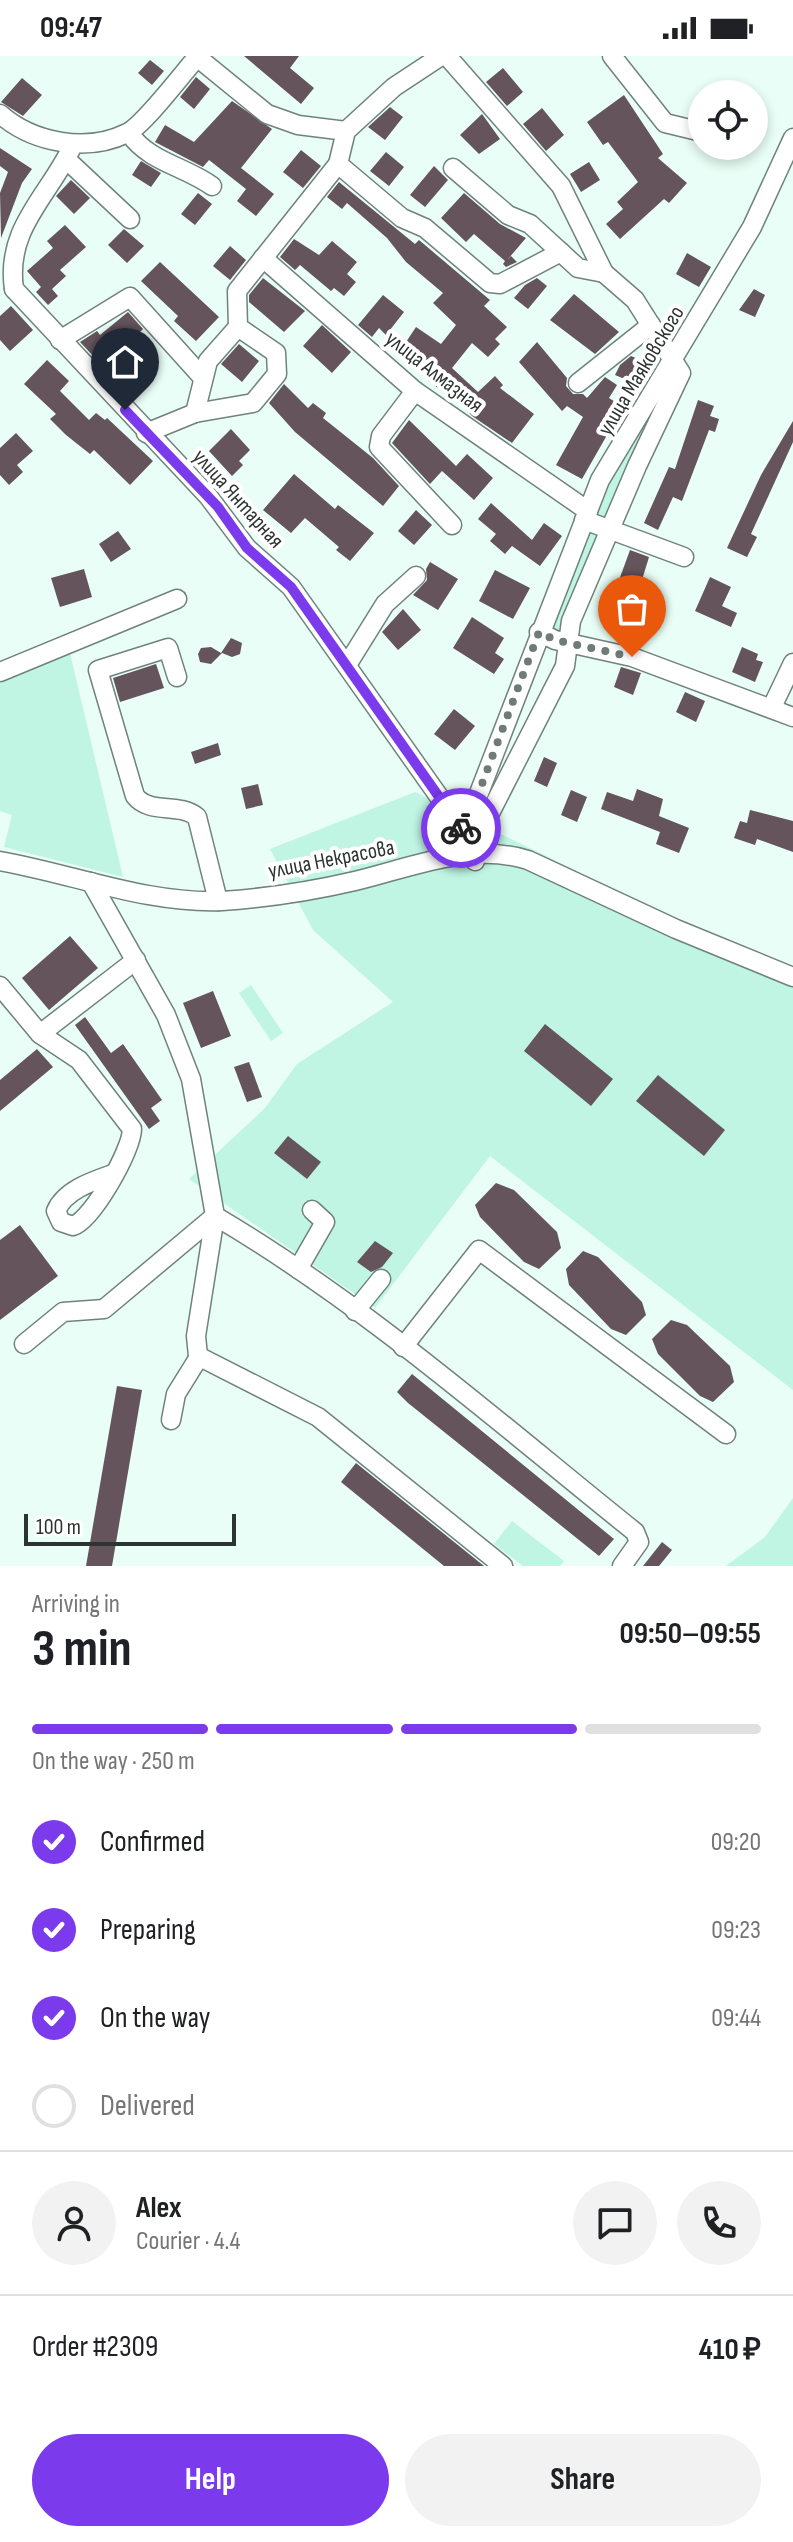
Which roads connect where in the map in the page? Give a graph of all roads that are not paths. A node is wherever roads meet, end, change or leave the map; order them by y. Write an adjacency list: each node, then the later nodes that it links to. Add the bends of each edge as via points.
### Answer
1 (444, 56): 6 (street, via 394,87); 16 (street, via 561,186)
2 (612, 56): 5 (street, via 665,123)
3 (198, 57): 6 (street, via 267,114 298,125); 7 (street)
4 (0, 114): 9 (street)
5 (688, 129)
6 (346, 131): 10 (street)
7 (129, 133): 9 (street); 12 (street, via 147,154)
8 (793, 138): 21 (street, улица Маяковского, via 768,197)
9 (70, 152): 13 (street); 17 (street, via 35,201 17,239)
10 (338, 164): 14 (street, via 490,283 500,284); 15 (street)
11 (453, 168): 14 (street)
12 (212, 186)
13 (130, 219)
14 (561, 252): 16 (street, via 578,268)
15 (263, 258): 19 (street, via 236,293); 24 (street, улица Алмазная)
16 (604, 273): 18 (street, via 635,300)
17 (7, 294): 20 (street, улица Янтарная)
18 (651, 325): 21 (street); 23 (street)
19 (238, 327): 22 (street, via 214,352); 25 (street, via 276,353 277,374 248,406)
20 (60, 340): 22 (street, via 130,297); 26 (street, улица Янтарная)
21 (674, 359): 27 (street, улица Маяковского, via 600,480); 29 (street, via 680,376)
22 (203, 378): 25 (street)
23 (578, 383)
24 (415, 391): 27 (street, улица Алмазная); 28 (street, via 381,436 379,447)
25 (195, 413): 26 (street)
26 (146, 433): 36 (street, улица Янтарная, via 218,507 247,548 291,587)
27 (586, 516): 29 (street, улица Алмазная); 33 (street, улица Маяковского)
28 (452, 525)
29 (610, 529): 30 (street, улица Алмазная); 34 (street, via 571,621)
30 (684, 557)
31 (416, 576): 36 (street, via 385,604)
32 (177, 599): 37 (street)
33 (539, 632): 34 (street); 41 (street, улица Маяковского)
34 (568, 641): 39 (street, via 632,657); 42 (street, via 565,666)
35 (793, 663): 39 (street)
36 (347, 665): 41 (street, улица Янтарная)
37 (0, 672)
38 (177, 677): 45 (street, via 168,648 98,670 135,796 143,804 178,808 197,817)
39 (772, 707): 40 (street)
40 (793, 717)
41 (464, 832): 42 (street, улица Маяковского)
42 (473, 855): 45 (street, улица Некрасова, via 351,882); 47 (street, улица Некрасова, via 503,853 528,860)
43 (0, 861): 44 (street, улица Некрасова)
44 (91, 882): 45 (street, улица Некрасова, via 166,899); 46 (street)
45 (218, 901)
46 (136, 960): 49 (street); 52 (street, via 187,1067)
47 (793, 977)
48 (0, 986): 49 (street)
49 (40, 1034): 50 (street, via 79,1060 131,1124 131,1141)
50 (113, 1174)
51 (312, 1210): 53 (street, via 325,1224)
52 (215, 1216): 53 (street); 56 (street, via 104,1309 63,1312); 58 (street, via 196,1336)
53 (298, 1269): 55 (street)
54 (381, 1279): 55 (street)
55 (355, 1311): 57 (street)
56 (24, 1344)
57 (403, 1347): 60 (street, via 479,1250 688,1411); 62 (street, via 639,1535)
58 (199, 1357): 59 (street, via 176,1394); 61 (street, via 318,1417)
59 (171, 1420)
60 (726, 1434)
61 (503, 1566)
62 (622, 1566)

